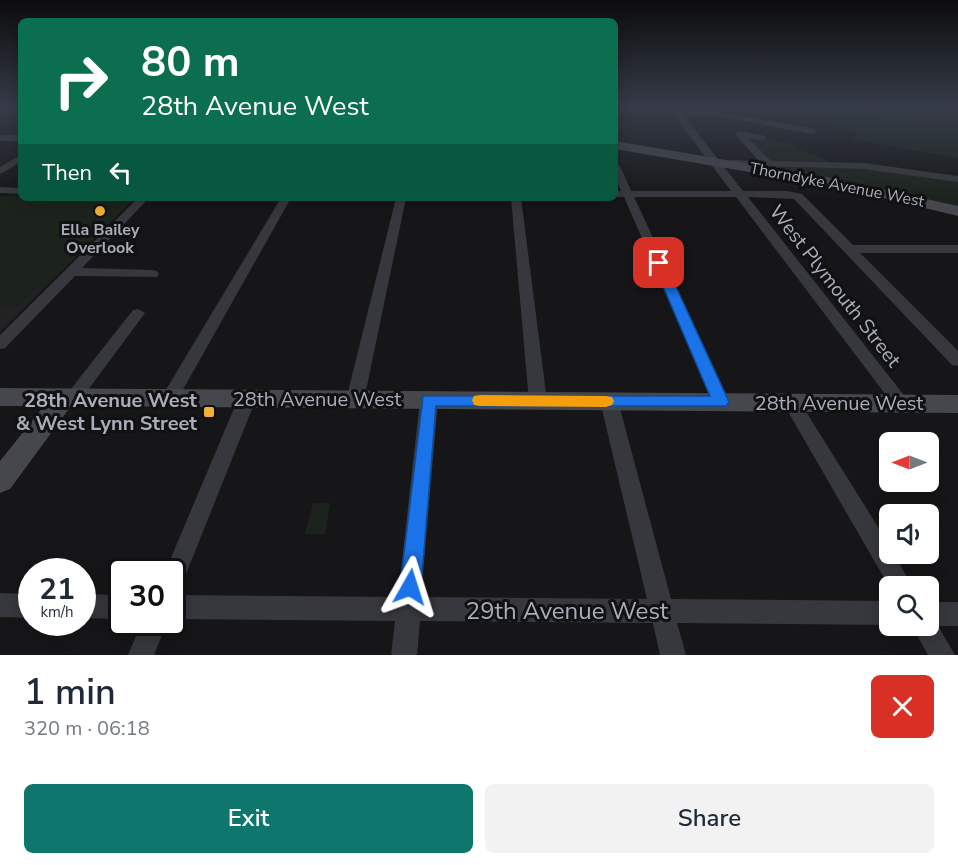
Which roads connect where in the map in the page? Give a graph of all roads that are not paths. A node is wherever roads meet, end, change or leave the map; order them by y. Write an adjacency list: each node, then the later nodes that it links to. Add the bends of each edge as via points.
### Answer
1 (0, 138): 2 (street)
2 (18, 138)
3 (696, 138): 8 (street, West Plymouth Street)
4 (742, 138): 9 (street)
5 (618, 141): 8 (street, Thorndyke Avenue West)
6 (618, 146): 8 (street, Thorndyke Avenue West)
7 (18, 160): 10 (street)
8 (715, 162): 9 (street); 16 (street, West Plymouth Street); 21 (street, Thorndyke Avenue West, via 837,183)
9 (768, 164): 12 (street, via 864,166)
10 (0, 171)
11 (618, 178): 15 (street)
12 (958, 179)
13 (0, 190): 14 (street)
14 (18, 190)
15 (622, 194): 16 (street); 39 (street)
16 (740, 194): 24 (street, via 801,198); 41 (street, West Plymouth Street)
17 (141, 201): 26 (street)
18 (284, 201): 33 (street)
19 (400, 201): 35 (street)
20 (516, 201): 37 (street)
21 (941, 207): 22 (street, Thorndyke Avenue West); 23 (street)
22 (958, 211)
23 (958, 219)
24 (850, 249): 25 (street); 30 (street)
25 (958, 249)
26 (71, 272): 27 (street); 29 (street)
27 (152, 274)
28 (138, 313): 32 (street)
29 (0, 344)
30 (958, 361)
31 (0, 397): 32 (street, 28th Avenue West)
32 (69, 398): 33 (street, 28th Avenue West); 43 (street)
33 (170, 398): 34 (street, 28th Avenue West)
34 (247, 399): 35 (street, 28th Avenue West); 44 (street)
35 (355, 400): 36 (street, 28th Avenue West)
36 (429, 400): 37 (street, 28th Avenue West); 49 (street)
37 (538, 401): 38 (street, 28th Avenue West)
38 (609, 401): 39 (street, 28th Avenue West); 50 (street)
39 (721, 402): 40 (street, 28th Avenue West)
40 (792, 403): 41 (street, 28th Avenue West); 45 (street)
41 (901, 404): 42 (street, 28th Avenue West)
42 (958, 404)
43 (0, 481)
44 (181, 558)
45 (895, 576)
46 (0, 605): 47 (street)
47 (18, 606)
48 (186, 607): 49 (street, 29th Avenue West)
49 (408, 610): 50 (street, 29th Avenue West); 57 (street)
50 (662, 611): 51 (street, 29th Avenue West); 58 (street)
51 (879, 613)
52 (939, 614): 53 (street)
53 (958, 614)
54 (149, 636): 56 (street)
55 (930, 636): 59 (street)
56 (141, 655)
57 (404, 655)
58 (672, 655)
59 (942, 655)

